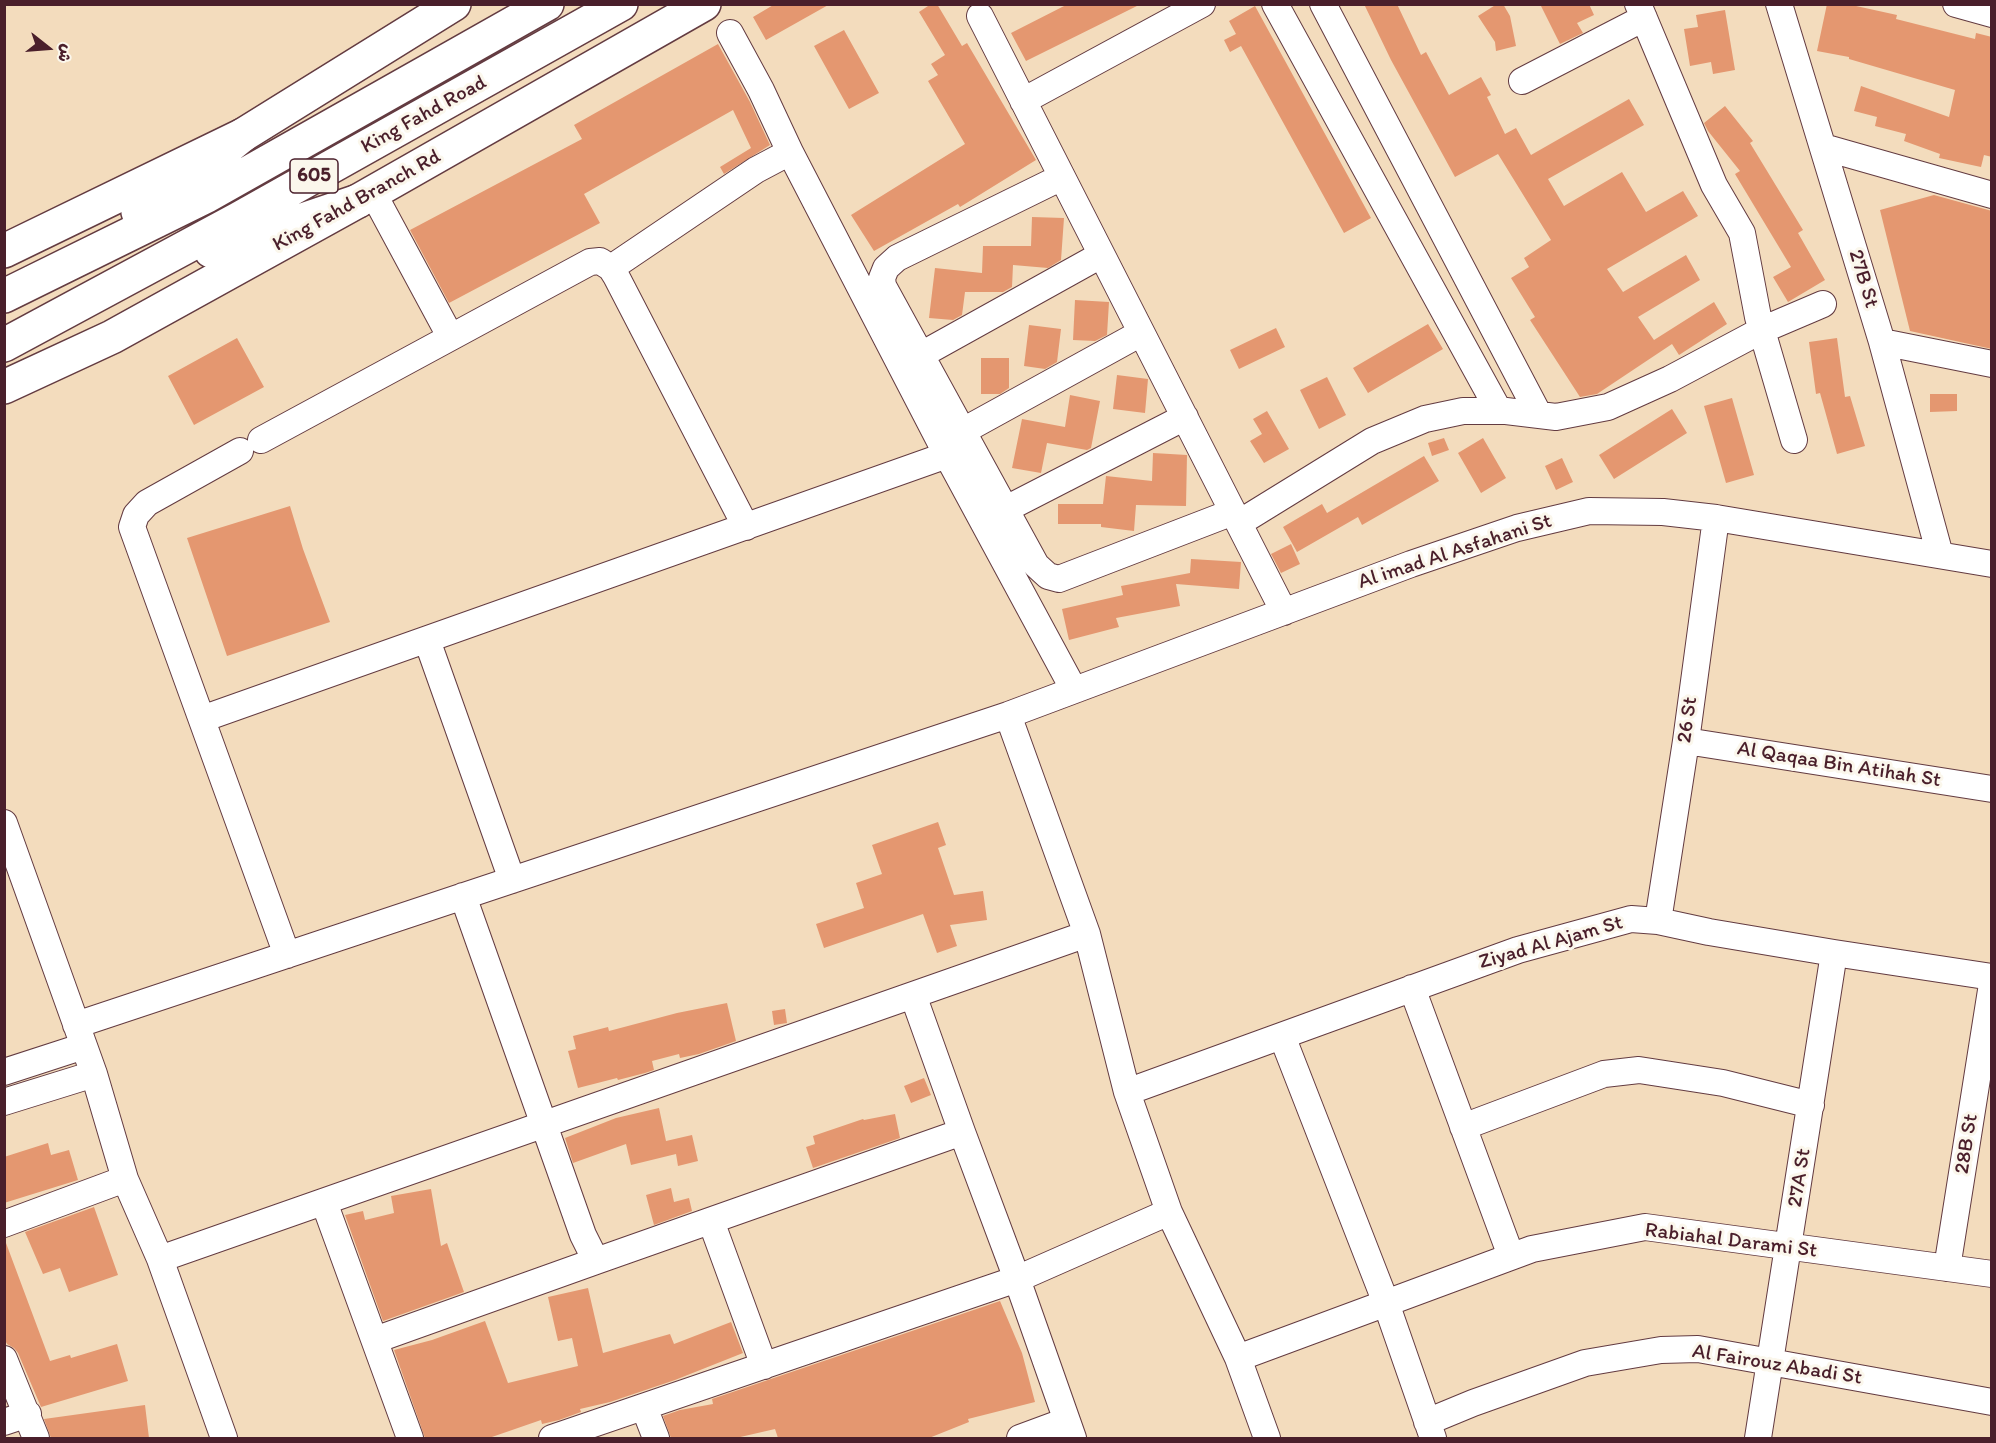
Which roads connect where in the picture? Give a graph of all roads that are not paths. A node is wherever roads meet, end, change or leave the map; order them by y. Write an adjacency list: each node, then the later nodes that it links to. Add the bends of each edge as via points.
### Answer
1 (454, 4): 16 (main road)
2 (547, 4): 27 (main road, King Fahd Road / 605, via 207,196)
3 (621, 4): 28 (main road, King Fahd Road / 605)
4 (704, 4): 21 (main road, King Fahd Branch Rd)
5 (1202, 4): 15 (street)
6 (1275, 4): 26 (street)
7 (1323, 4): 24 (street)
8 (1779, 4): 17 (street, 27B St)
9 (1956, 4): 11 (street)
10 (1641, 11): 14 (street); 31 (street, via 1713,185 1742,233)
11 (1992, 14)
12 (980, 16): 15 (street)
13 (730, 33): 18 (street)
14 (1522, 81)
15 (1023, 101): 19 (street)
16 (243, 135): 22 (main road); 27 (main road)
17 (1823, 147): 20 (street); 34 (street, 27B St)
18 (790, 152): 25 (street, via 756,170); 44 (street)
19 (1062, 177): 23 (street); 36 (street, via 897,258 886,268 884,286)
20 (1992, 195)
21 (365, 197): 28 (main road); 33 (street); 38 (main road, King Fahd Branch Rd, via 112,338)
22 (4, 252)
23 (1101, 255): 32 (street); 36 (street)
24 (1456, 256): 26 (street); 40 (street)
25 (611, 268): 33 (street, via 600,261 590,262); 48 (street)
26 (1424, 272): 39 (street)
27 (44, 277): 29 (main road, King Fahd Road / 605)
28 (124, 280): 35 (main road, King Fahd Road / 605)
29 (4, 296)
30 (1823, 304): 31 (street)
31 (1762, 330): 40 (street, via 1608,407 1556,417); 43 (street)
32 (1141, 333): 41 (street); 42 (street)
33 (450, 336): 55 (street, via 147,503 136,515 132,527)
34 (1882, 342): 37 (street); 49 (street, 27B St)
35 (4, 345)
36 (921, 355): 42 (street)
37 (1992, 364)
38 (4, 387)
39 (1499, 411): 40 (street); 46 (street, via 1463,411 1425,419 1372,441)
40 (1539, 415)
41 (1185, 417): 45 (street); 46 (street)
42 (963, 431): 45 (street)
43 (1794, 440)
44 (947, 455): 48 (street); 53 (street)
45 (1006, 510): 46 (street, via 1036,565 1048,576 1059,579)
46 (1236, 517): 51 (street)
47 (1716, 518): 49 (street, Al imad Al Asfahani St); 51 (street, Al imad Al Asfahani St, via 1663,512 1589,511 1517,528); 56 (street, 26 St)
48 (746, 527): 52 (street)
49 (1940, 555): 50 (street, Al imad Al Asfahani St)
50 (1992, 564)
51 (1284, 612): 53 (street, Al imad Al Asfahani St)
52 (427, 640): 55 (street); 60 (street)
53 (1074, 690): 54 (street, Al imad Al Asfahani St)
54 (1008, 715): 60 (street, Al imad Al Asfahani St); 63 (street)
55 (202, 719): 65 (street)
56 (1686, 741): 57 (street, Al Qaqaa Bin Atihah St); 62 (street, 26 St)
57 (1992, 789)
58 (4, 823): 59 (street)
59 (12, 866): 70 (street)
60 (512, 880): 61 (street, Al imad Al Asfahani St)
61 (463, 896): 65 (street, Al imad Al Asfahani St); 77 (street)
62 (1658, 921): 64 (street, Ziyad Al Ajam St); 68 (street, Ziyad Al Ajam St, via 1631,919 1529,947)
63 (1087, 934): 69 (street); 74 (street)
64 (1834, 953): 66 (street, Ziyad Al Ajam St); 76 (street, 27A St)
65 (287, 955): 70 (street, Al imad Al Asfahani St)
66 (1992, 977)
67 (1992, 984): 89 (street, 28B St)
68 (1412, 988): 71 (street, Ziyad Al Ajam St); 78 (street)
69 (913, 995): 77 (street); 79 (street)
70 (80, 1036): 72 (street, Al imad Al Asfahani St); 73 (street)
71 (1282, 1036): 74 (street, Ziyad Al Ajam St); 92 (street)
72 (4, 1074): 75 (street)
73 (94, 1074): 75 (street); 80 (street)
74 (1127, 1092): 82 (street)
75 (8, 1101)
76 (1811, 1105): 78 (street, via 1723,1083 1639,1070 1604,1074); 85 (street, 27A St)
77 (544, 1125): 81 (street); 88 (street)
78 (1463, 1127): 86 (street)
79 (962, 1132): 83 (street); 91 (street)
80 (125, 1179): 84 (street); 87 (street)
81 (324, 1202): 87 (street); 93 (street)
82 (1169, 1212): 91 (street); 94 (street)
83 (711, 1221): 88 (street); 97 (street)
84 (4, 1224)
85 (1789, 1247): 86 (street, Rabiahal Darami St, via 1645,1227); 89 (street, Rabiahal Darami St); 96 (street, 27A St)
86 (1512, 1256): 92 (street, Rabiahal Darami St)
87 (160, 1259): 104 (street)
88 (596, 1262): 93 (street)
89 (1947, 1268): 90 (street, Rabiahal Darami St)
90 (1992, 1274)
91 (1017, 1279): 97 (street); 101 (street)
92 (1386, 1303): 94 (street, Rabiahal Darami St); 102 (street)
93 (375, 1340): 105 (street)
94 (1238, 1358): 109 (street)
95 (4, 1359): 100 (street)
96 (1771, 1362): 98 (street, Al Fairouz Abadi St); 102 (street, Al Fairouz Abadi St, via 1698,1349 1661,1350 1585,1363 1473,1403); 110 (street, 27A St)
97 (764, 1366): 99 (street)
98 (1992, 1402)
99 (644, 1407): 106 (street); 107 (street)
100 (16, 1418): 103 (street)
101 (1070, 1430): 108 (street)
102 (1430, 1430)
103 (36, 1438)
104 (224, 1438)
105 (410, 1438)
106 (552, 1438)
107 (656, 1438)
108 (1020, 1438)
109 (1267, 1438)
110 (1758, 1438)

